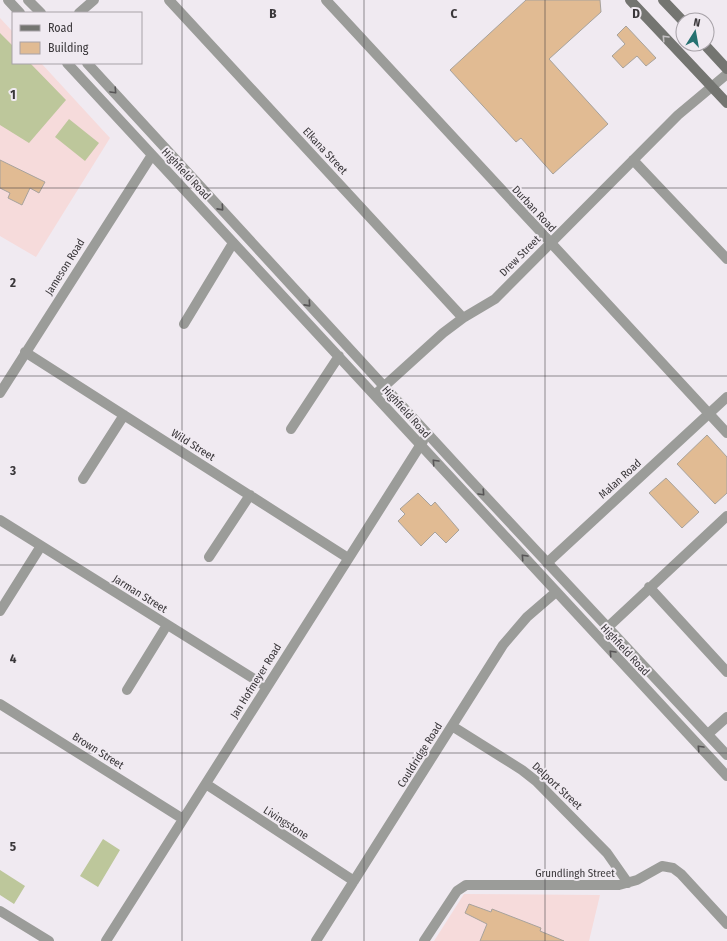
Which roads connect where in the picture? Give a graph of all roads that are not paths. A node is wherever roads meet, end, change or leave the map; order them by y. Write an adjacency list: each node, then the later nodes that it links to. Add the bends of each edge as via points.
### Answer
1 (8, 0): 8 (street)
2 (28, 0): 9 (street)
3 (94, 0): 10 (street)
4 (170, 0): 24 (street, Elkana Street)
5 (326, 0): 22 (street, Durban Road)
6 (630, 0): 17 (main road, one-way to 6)
7 (663, 0): 11 (main road)
8 (19, 12)
9 (39, 12)
10 (80, 12)
11 (675, 13)
12 (711, 52): 15 (main road)
13 (68, 64): 19 (street, Highfield Road)
14 (88, 64): 28 (street, Highfield Road, one-way to 28)
15 (727, 69)
16 (727, 74): 17 (street, Drew Street)
17 (711, 86): 18 (main road); 20 (street, Drew Street)
18 (727, 103)
19 (152, 155): 21 (street, Highfield Road); 26 (street, Jameson Road)
20 (633, 160): 22 (street, Drew Street); 23 (street)
21 (233, 243): 25 (street); 27 (street, Highfield Road)
22 (550, 243): 24 (street, Drew Street, via 495,299); 32 (street, Durban Road)
23 (727, 259)
24 (464, 318): 28 (street, Drew Street, via 427,346)
25 (184, 324)
26 (25, 352): 29 (street, Jameson Road); 33 (street, Wild Street)
27 (339, 356): 30 (street, Highfield Road); 34 (street)
28 (384, 386): 30 (street, Drew Street); 36 (street, Highfield Road)
29 (0, 392)
30 (374, 395): 37 (street, Highfield Road)
31 (727, 397): 32 (street, Malan Road)
32 (710, 414): 35 (street, Durban Road); 45 (street, Malan Road)
33 (124, 415): 38 (street); 39 (street, Wild Street)
34 (291, 429)
35 (727, 432)
36 (428, 434): 37 (street, Jan Hofmeyer Road); 45 (street, Highfield Road, one-way to 45)
37 (419, 445): 44 (street, Jan Hofmeyer Road); 47 (street, Highfield Road, one-way to 37)
38 (83, 479)
39 (250, 495): 43 (street); 44 (street, Wild Street)
40 (727, 516): 46 (street)
41 (0, 520): 42 (street, Jarman Street)
42 (41, 546): 48 (street); 49 (street, Jarman Street)
43 (209, 557)
44 (348, 558): 52 (street, Jan Hofmeyer Road)
45 (547, 563): 50 (street, Highfield Road)
46 (650, 587): 50 (street); 51 (street)
47 (556, 592): 56 (street, Couldridge Road, via 509,636); 59 (street, Highfield Road, one-way to 47)
48 (0, 611)
49 (166, 625): 52 (street, Jarman Street); 53 (street)
50 (608, 627): 57 (street, Highfield Road)
51 (727, 672)
52 (267, 687): 60 (street, Jan Hofmeyer Road)
53 (127, 690)
54 (0, 704): 61 (street, Brown Street)
55 (727, 718): 57 (street)
56 (452, 726): 62 (street, Couldridge Road); 63 (street, Delport Street, via 536,781 607,853)
57 (708, 734): 58 (street, Highfield Road)
58 (727, 756)
59 (727, 776)
60 (206, 784): 61 (street, Jan Hofmeyer Road); 62 (street, Livingstone)
61 (183, 819): 67 (street, Jan Hofmeyer Road)
62 (354, 881): 68 (street, Couldridge Road)
63 (628, 883): 65 (street, Grundlingh Street, via 662,866 673,868); 69 (street, Grundlingh Street, via 466,885 457,891)
64 (0, 911): 66 (street)
65 (727, 924)
66 (49, 941)
67 (106, 941)
68 (316, 941)
69 (424, 941)

